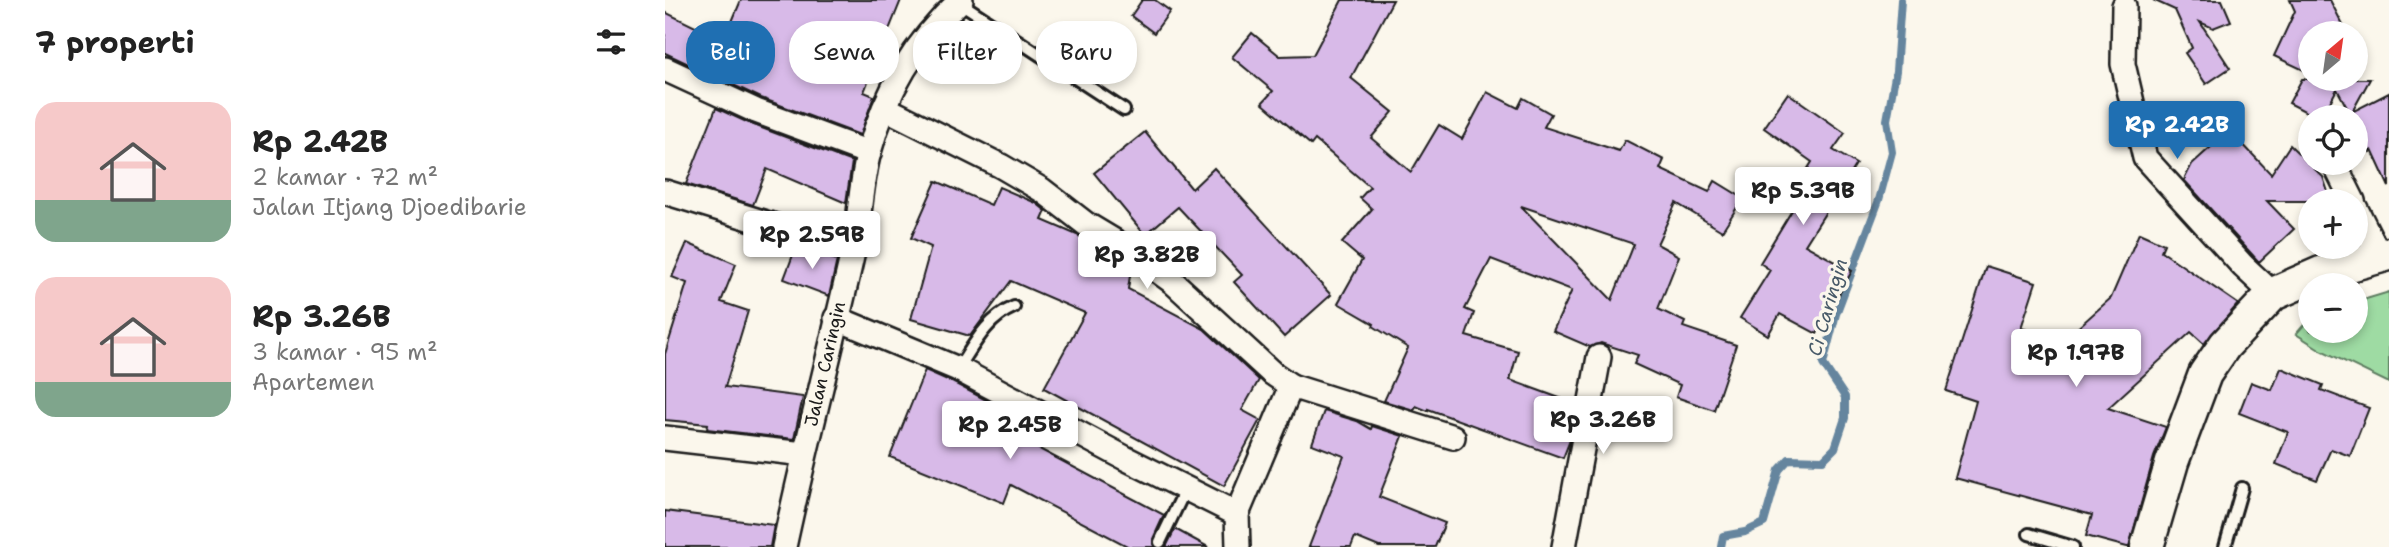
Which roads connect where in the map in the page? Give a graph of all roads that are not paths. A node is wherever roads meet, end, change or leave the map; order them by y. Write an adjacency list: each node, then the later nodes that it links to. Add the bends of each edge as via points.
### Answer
1 (960, 1): 4 (street, Jalan Caringin, via 909,59); 5 (lane)
2 (2124, 6): 11 (street, via 2123,64 2145,158)
3 (665, 69): 6 (street, via 756,111)
4 (885, 108): 6 (street, Jalan Caringin); 16 (street, via 1042,190 1173,282)
5 (1124, 110)
6 (869, 153): 9 (street, Jalan Caringin)
7 (665, 192): 9 (street)
8 (2368, 229): 10 (street)
9 (853, 250): 13 (street, Jalan Caringin)
10 (2384, 256): 11 (main road, via 2321,272)
11 (2273, 294): 29 (main road, via 2225,345 2205,374)
12 (1014, 307): 15 (lane, via 990,321)
13 (836, 318): 15 (street); 19 (street, Jalan Caringin)
14 (1598, 357): 27 (street)
15 (958, 369): 20 (street)
16 (1291, 386): 17 (street); 22 (street)
17 (1453, 437)
18 (665, 438): 19 (street)
19 (804, 454): 25 (street, Jalan Caringin)
20 (1186, 488): 22 (street); 24 (lane)
21 (2242, 488): 30 (lane)
22 (1237, 514): 26 (street)
23 (2029, 534): 28 (lane)
24 (1160, 542)
25 (784, 547)
26 (1238, 547)
27 (1564, 547)
28 (2073, 547)
29 (2147, 547)
30 (2225, 547)

